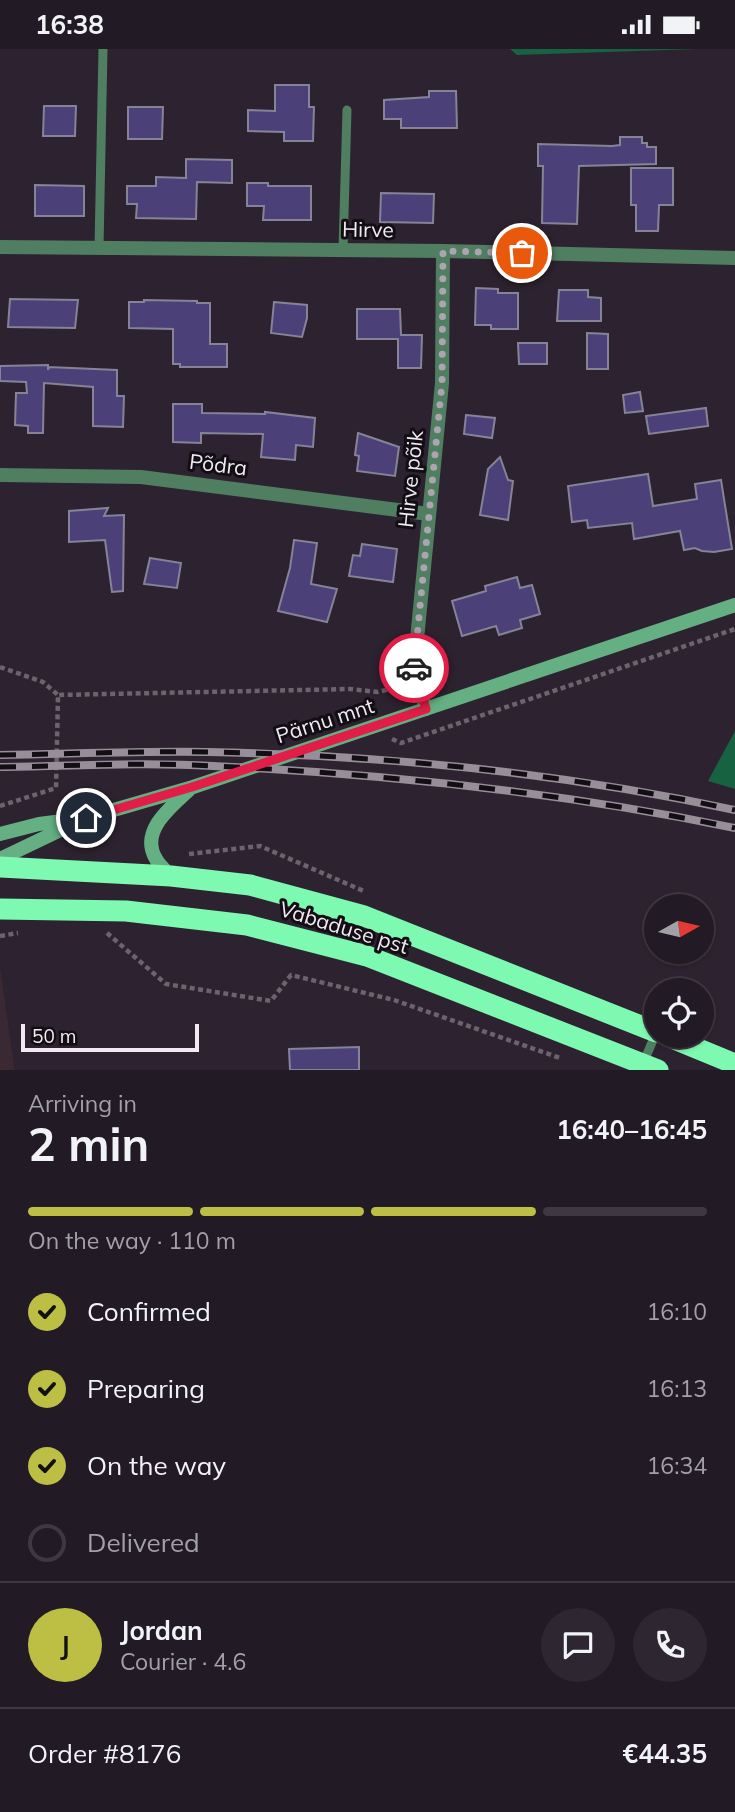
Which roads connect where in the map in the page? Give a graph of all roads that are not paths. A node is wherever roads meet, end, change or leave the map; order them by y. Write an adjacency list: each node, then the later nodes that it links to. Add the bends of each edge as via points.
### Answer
1 (103, 49): 4 (lane)
2 (347, 110): 5 (lane)
3 (0, 247): 4 (street, Hirve)
4 (99, 247): 5 (street, Hirve)
5 (343, 250): 6 (street, Hirve)
6 (443, 251): 7 (street, Hirve); 9 (street, Hirve põik, via 442,383)
7 (735, 258)
8 (0, 475): 9 (street, Põdra, via 141,477)
9 (429, 513): 11 (street, Hirve põik, via 414,670)
10 (735, 605): 11 (main road, Pärnu mnt)
11 (426, 709): 12 (main road, Pärnu mnt)
12 (192, 787): 13 (main road, Pärnu mnt); 17 (main road, via 165,812 151,834 155,858)
13 (86, 818): 14 (main road, Pärnu mnt); 15 (main road, Pärnu mnt)
14 (0, 834)
15 (0, 859)
16 (0, 867): 17 (highway, Vabaduse pst)
17 (171, 876): 19 (highway, Vabaduse pst, via 250,884 364,916)
18 (0, 909): 23 (highway, Vabaduse pst, via 126,911 247,925 368,956)
19 (644, 1027)
20 (652, 1048): 23 (lane)
21 (696, 1048): 22 (highway)
22 (735, 1064)
23 (647, 1068)

